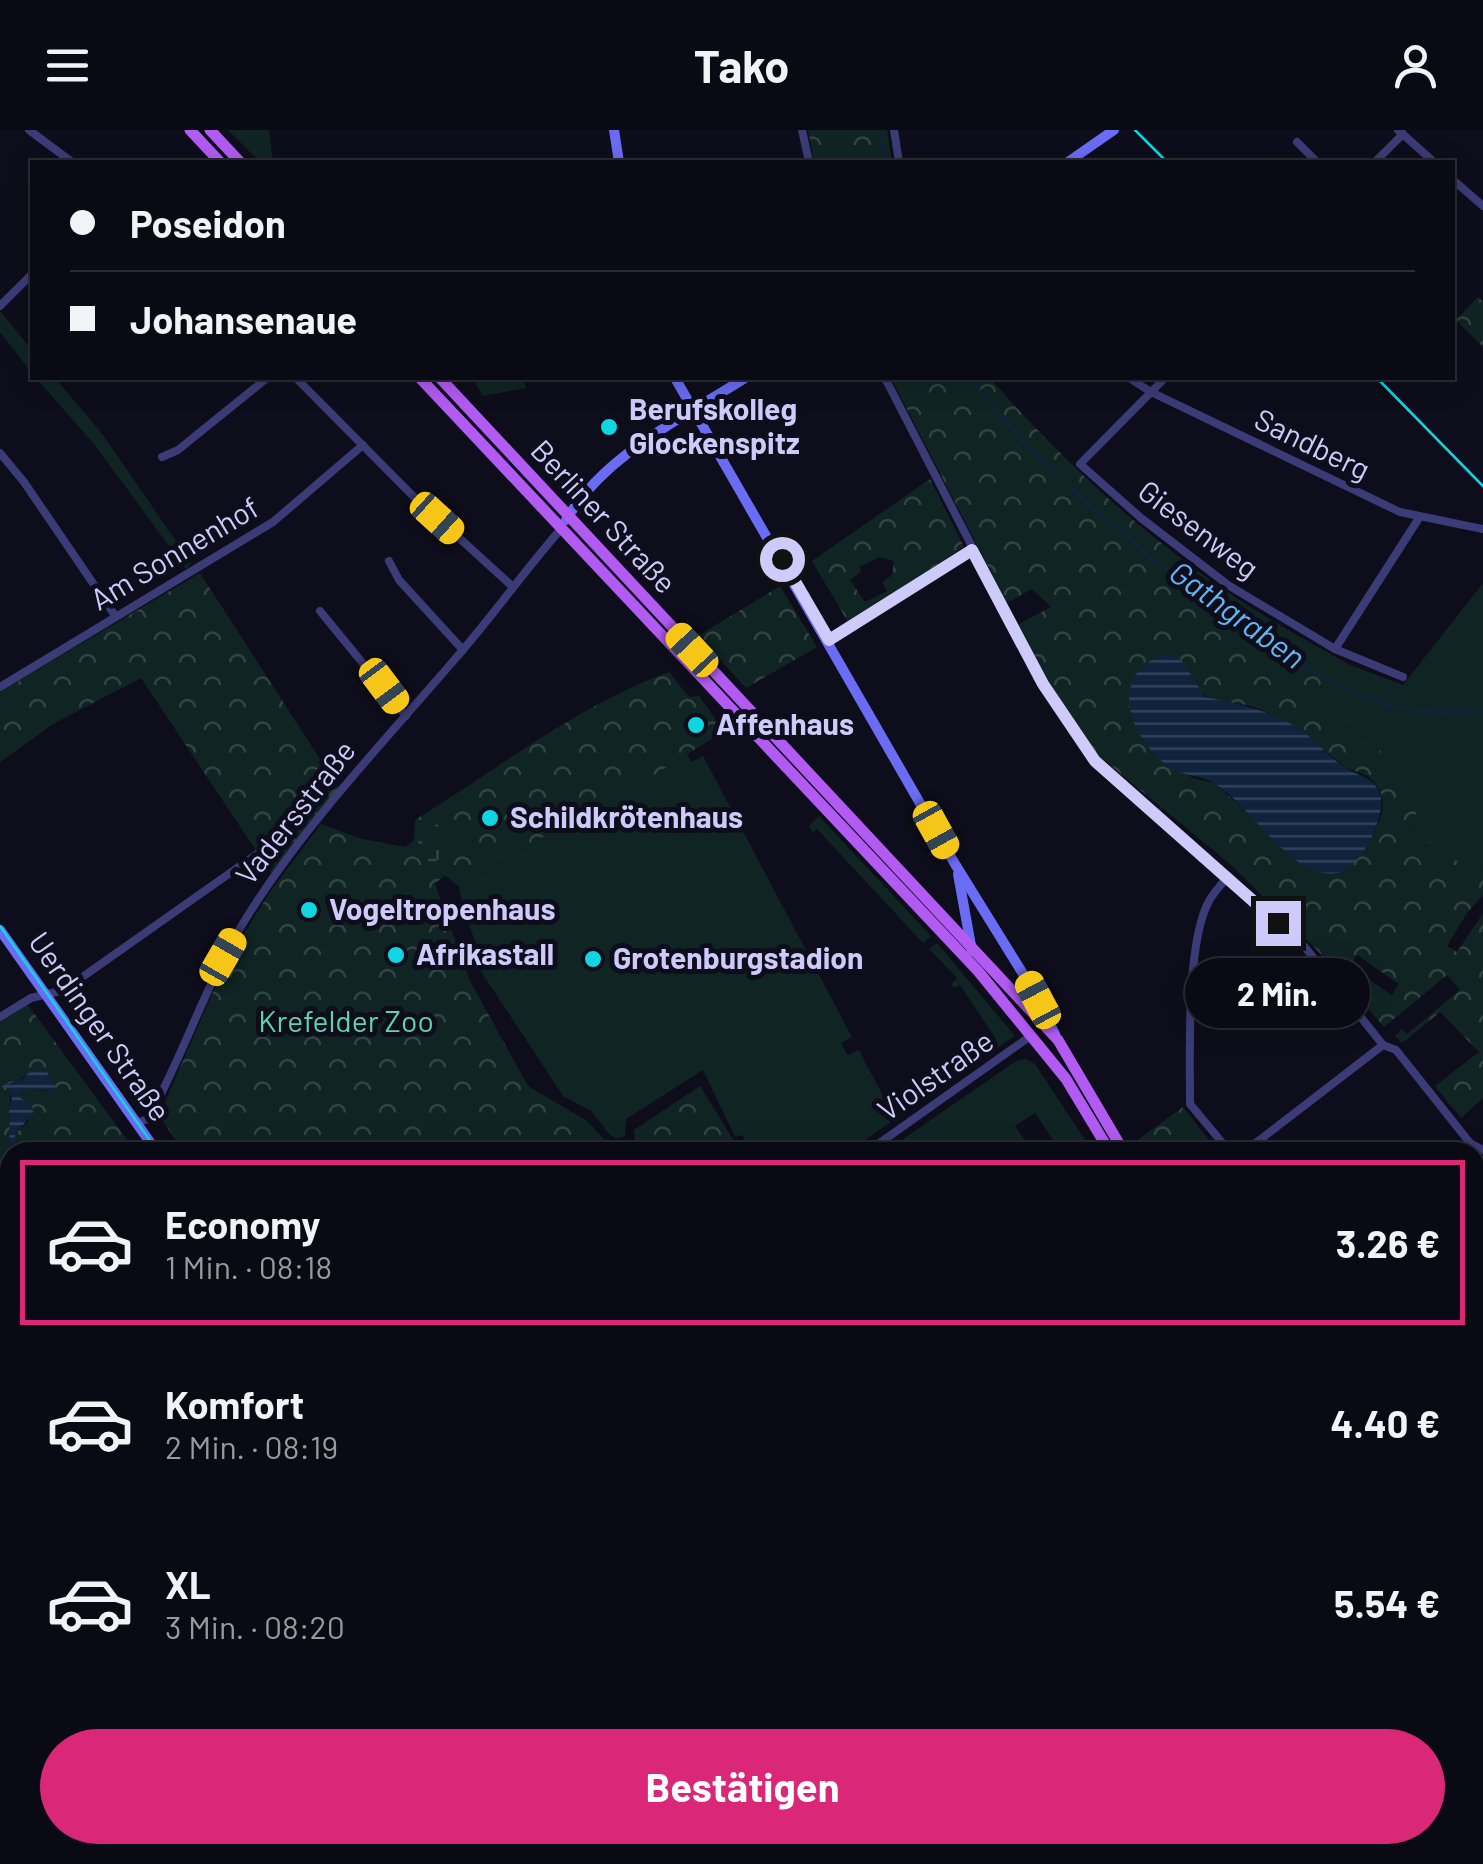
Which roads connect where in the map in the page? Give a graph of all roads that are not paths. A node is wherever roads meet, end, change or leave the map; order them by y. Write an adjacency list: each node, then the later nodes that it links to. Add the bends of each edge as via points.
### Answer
1 (30, 130): 10 (street)
2 (190, 130): 11 (main road)
3 (210, 130): 12 (main road)
4 (614, 130): 13 (main road)
5 (802, 130): 14 (street)
6 (894, 130): 15 (street)
7 (1114, 130): 16 (main road)
8 (1401, 132): 18 (street); 19 (street)
9 (1297, 142): 17 (street)
10 (69, 160)
11 (218, 160)
12 (238, 160)
13 (618, 160)
14 (809, 160)
15 (899, 160)
16 (1071, 160)
17 (1315, 160)
18 (1377, 160)
19 (1432, 160)
20 (1455, 182): 21 (street)
21 (1483, 206)
22 (30, 276): 23 (street)
23 (0, 306)
24 (265, 380): 37 (street)
25 (298, 380): 35 (street)
26 (422, 380): 40 (main road, Berliner Straße)
27 (442, 380): 38 (main road, Berliner Straße)
28 (677, 380): 34 (main road)
29 (743, 380): 34 (main road, Vadersstraße)
30 (886, 380): 42 (street)
31 (1132, 380): 33 (street, Sandberg)
32 (1163, 380): 33 (street, Giesenweg)
33 (1151, 392): 39 (street, Sandberg); 48 (street, Giesenweg, via 1080,464 1228,585)
34 (693, 412): 38 (main road, Vadersstraße, via 626,456); 47 (main road)
35 (363, 445): 44 (street); 46 (street, Am Sonnenhof, via 273,522)
36 (0, 452): 46 (street)
37 (162, 456)
38 (568, 516): 40 (main road, Vadersstraße); 57 (main road, Berliner Straße)
39 (1418, 518): 41 (street, Sandberg); 48 (street)
40 (561, 529): 44 (street, Vadersstraße); 58 (main road, Berliner Straße)
41 (1483, 529)
42 (972, 550): 47 (street); 55 (street, via 1043,684 1095,761)
43 (389, 561): 49 (street)
44 (513, 587): 49 (street, Vadersstraße)
45 (320, 611): 52 (street)
46 (116, 617): 51 (street, Am Sonnenhof)
47 (829, 640): 54 (main road)
48 (1335, 649): 50 (street, Giesenweg)
49 (463, 650): 52 (street, Vadersstraße)
50 (1403, 678)
51 (0, 688)
52 (406, 716): 64 (street, Vadersstraße, via 247,917 166,1087 148,1119)
53 (256, 854): 59 (street, Vadersstraße, via 64,990)
54 (955, 864): 57 (main road); 62 (main road)
55 (1228, 876): 63 (street, via 1304,946); 69 (street, via 1207,904 1190,1018 1190,1104)
56 (0, 930): 59 (main road, Uerdinger Straße)
57 (972, 948): 58 (main road); 62 (main road, Berliner Straße)
58 (978, 971): 61 (main road, Berliner Straße)
59 (46, 995): 60 (street, Vadersstraße); 64 (main road, Uerdinger Straße)
60 (0, 1017)
61 (1032, 1036): 66 (street, Violstraße); 67 (main road, Berliner Straße)
62 (1058, 1040): 68 (main road, Berliner Straße)
63 (1382, 1045): 70 (street); 71 (street, via 1396,1050)
64 (136, 1123): 65 (main road, Uerdinger Straße)
65 (149, 1142)
66 (881, 1142)
67 (1104, 1142)
68 (1118, 1142)
69 (1222, 1142)
70 (1257, 1142)
71 (1469, 1142)

